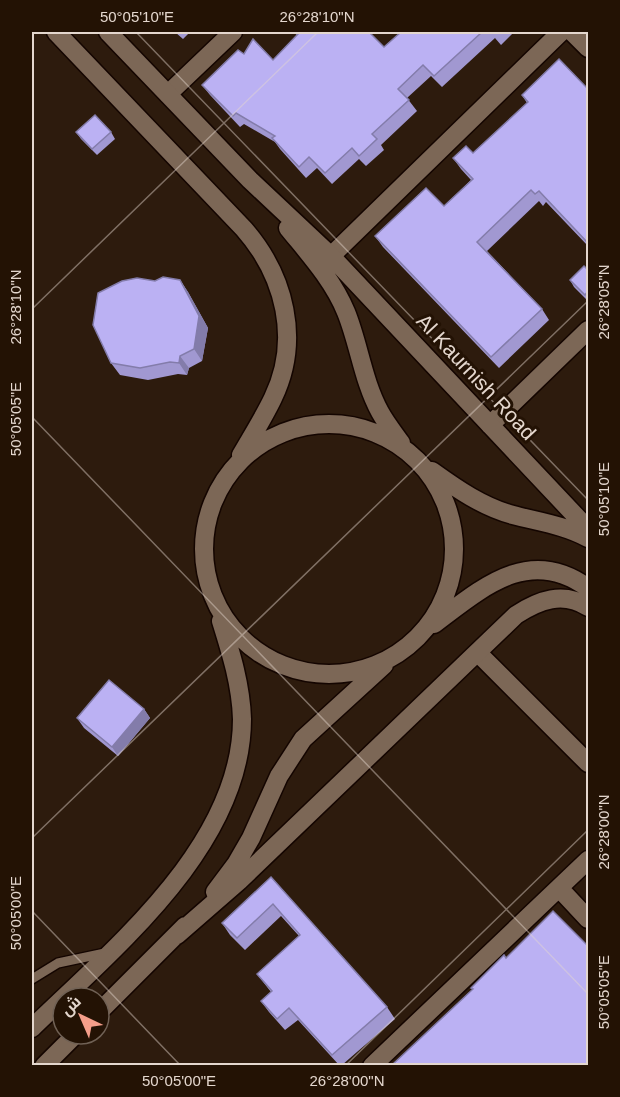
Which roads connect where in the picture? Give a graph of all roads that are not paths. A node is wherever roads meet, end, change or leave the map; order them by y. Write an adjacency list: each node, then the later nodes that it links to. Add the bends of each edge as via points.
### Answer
1 (56, 32): 13 (street, via 244,229 276,277 287,317 282,371 274,397)
2 (108, 32): 7 (street)
3 (233, 32): 7 (street)
4 (561, 32): 9 (street)
5 (572, 32): 6 (street)
6 (588, 48)
7 (168, 94): 8 (street)
8 (250, 180): 9 (street, Al Kaurnish Road); 12 (street, via 339,297 372,394)
9 (331, 256): 11 (street, Al Kaurnish Road)
10 (588, 330): 11 (street)
11 (490, 425): 15 (street, Al Kaurnish Road)
12 (404, 447): 13 (street, via 370,430 334,423 297,427 262,443); 14 (street)
13 (234, 467): 18 (street, via 215,498 205,532 205,568)
14 (426, 467): 16 (street, via 489,506 564,527); 20 (street, via 454,527 454,564 444,599)
15 (588, 529)
16 (588, 538)
17 (588, 588): 20 (street, via 551,570 517,572 485,586)
18 (215, 602): 22 (street, via 238,636 271,661 311,674 352,673); 28 (street, via 240,691 241,740 236,766 197,850 155,907)
19 (588, 607): 21 (street, via 556,598 530,606)
20 (425, 630): 22 (street)
21 (478, 653): 23 (street); 27 (street)
22 (391, 658): 27 (street, via 303,739 279,776 236,864)
23 (588, 763)
24 (588, 860): 25 (street)
25 (559, 888): 26 (street); 34 (street)
26 (588, 919)
27 (177, 935): 30 (street)
28 (111, 951): 29 (lane, via 58,963); 31 (street)
29 (32, 979)
30 (111, 1000)
31 (32, 1028)
32 (64, 1046): 33 (street)
33 (44, 1065)
34 (372, 1065)

